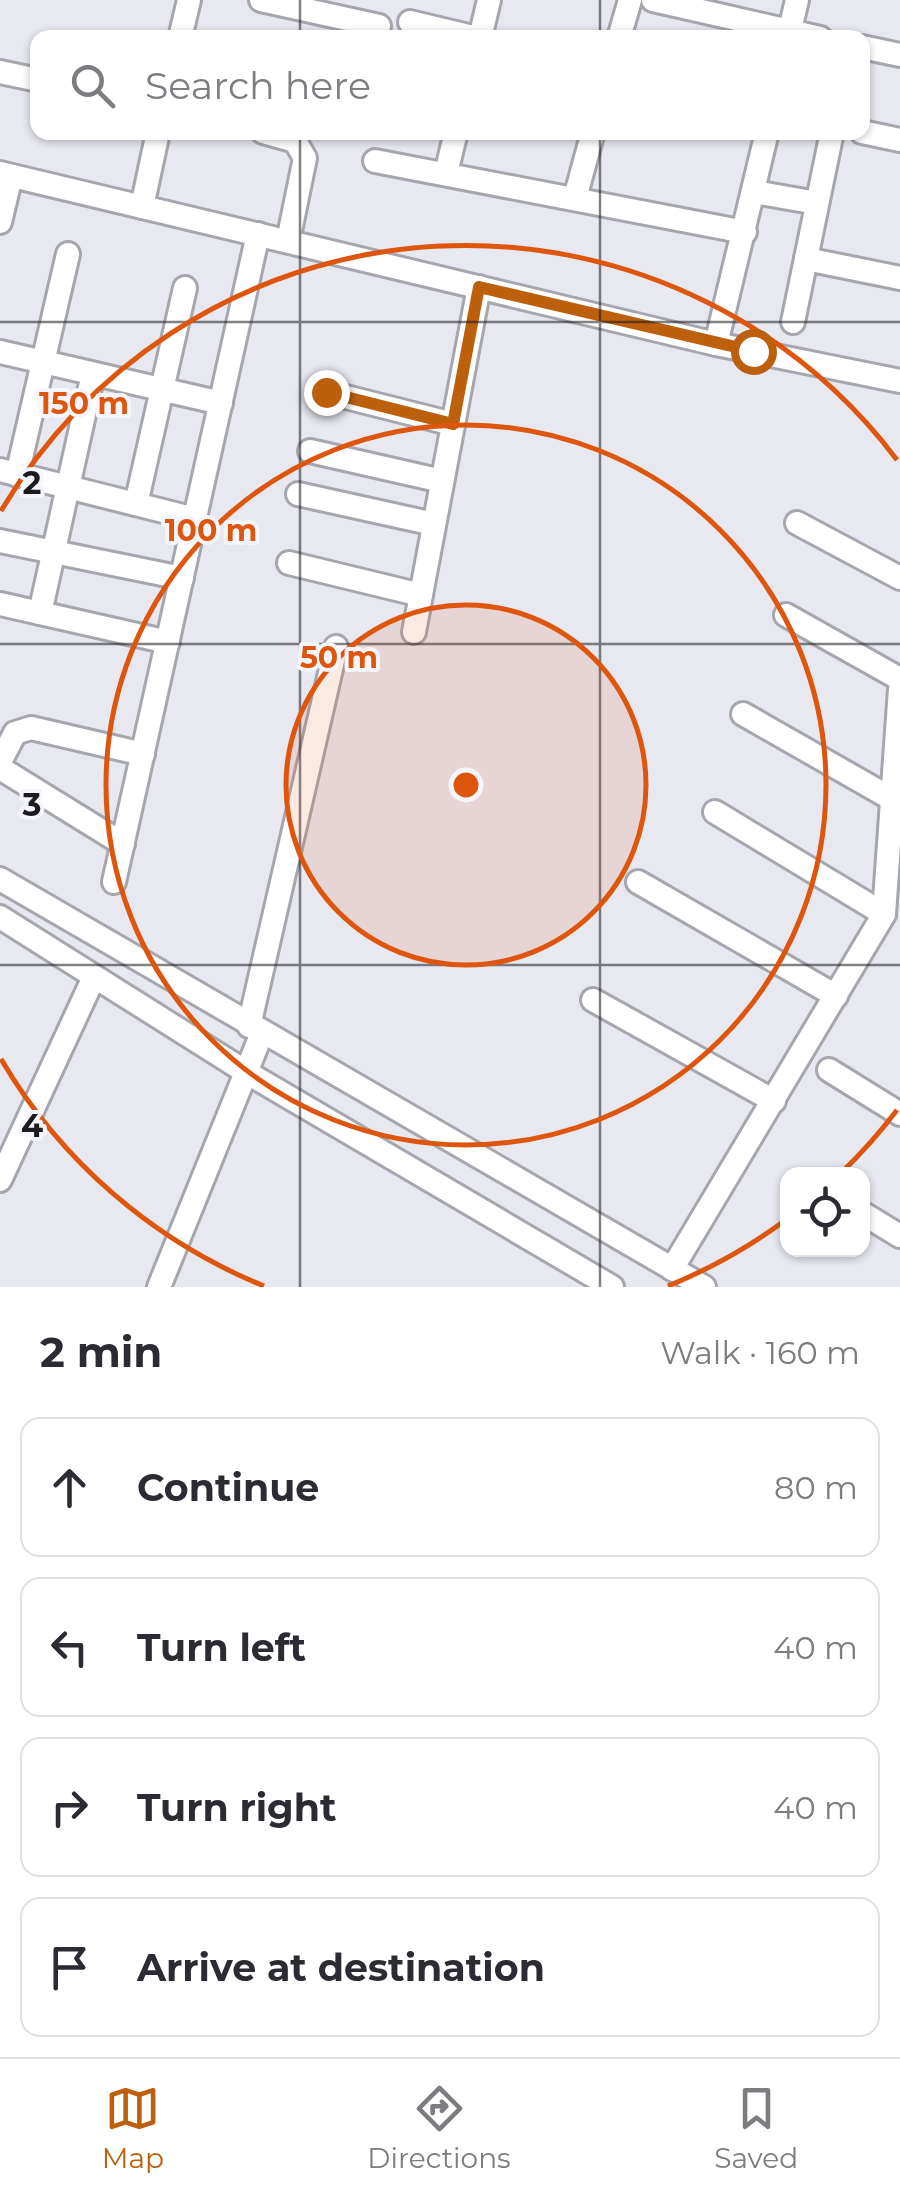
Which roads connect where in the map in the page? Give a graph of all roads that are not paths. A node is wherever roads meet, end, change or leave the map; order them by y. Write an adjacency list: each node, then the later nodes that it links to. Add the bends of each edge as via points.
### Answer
1 (189, 0): 10 (street)
2 (260, 0): 7 (street)
3 (489, 0): 12 (street)
4 (630, 0): 13 (street)
5 (653, 0): 14 (street)
6 (796, 0): 15 (street)
7 (341, 8): 9 (street)
8 (410, 22): 11 (street)
9 (379, 26)
10 (182, 30)
11 (444, 30)
12 (480, 30)
13 (621, 30)
14 (773, 30)
15 (790, 30)
16 (870, 49): 17 (street)
17 (900, 55)
18 (0, 72): 19 (street)
19 (30, 78)
20 (870, 134): 27 (street)
21 (156, 140): 34 (street)
22 (291, 140): 38 (street, via 305,158)
23 (454, 140): 29 (street)
24 (591, 140): 32 (street)
25 (765, 140): 31 (street)
26 (830, 140): 33 (street)
27 (900, 140)
28 (374, 160): 29 (street)
29 (446, 173): 32 (street)
30 (5, 174): 34 (street); 35 (street)
31 (754, 192): 33 (street); 36 (street)
32 (575, 198): 36 (street)
33 (818, 203): 40 (street)
34 (142, 206): 37 (street)
35 (0, 222)
36 (745, 232): 45 (street)
37 (258, 234): 38 (street); 52 (street)
38 (288, 241): 42 (street)
39 (68, 254): 47 (street)
40 (806, 259): 41 (street); 44 (street)
41 (900, 278)
42 (479, 287): 45 (street); 53 (street)
43 (184, 288): 50 (street)
44 (793, 322)
45 (716, 344): 49 (street)
46 (0, 352): 47 (street)
47 (43, 362): 48 (street); 55 (street)
48 (93, 374): 50 (street); 57 (street)
49 (900, 381)
50 (162, 390): 52 (street); 59 (street)
51 (326, 392): 53 (street)
52 (221, 403): 60 (street)
53 (453, 424): 56 (street)
54 (310, 450): 56 (street)
55 (8, 473): 57 (street)
56 (442, 482): 62 (street)
57 (68, 488): 59 (street); 64 (street)
58 (298, 494): 62 (street)
59 (136, 504): 60 (street)
60 (195, 519): 66 (street)
61 (796, 523): 67 (street)
62 (434, 524): 68 (street)
63 (0, 541): 64 (street)
64 (54, 552): 66 (street); 70 (street)
65 (288, 563): 68 (street)
66 (182, 578): 73 (street)
67 (900, 578)
68 (421, 596): 72 (street)
69 (0, 604): 70 (street)
70 (40, 613): 73 (street)
71 (786, 615): 75 (street)
72 (414, 632)
73 (168, 642): 78 (street)
74 (336, 647): 91 (street)
75 (900, 678)
76 (900, 690): 80 (street)
77 (743, 714): 80 (street)
78 (143, 754): 79 (street, via 31,728 14,733); 82 (street)
79 (0, 765): 82 (street)
80 (892, 798): 86 (street)
81 (715, 812): 86 (street)
82 (123, 844): 84 (street)
83 (0, 879): 91 (street)
84 (114, 882)
85 (638, 882): 89 (street)
86 (884, 914): 89 (street)
87 (0, 918): 88 (street)
88 (94, 977): 93 (street); 97 (street)
89 (836, 996): 94 (street)
90 (593, 1000): 94 (street)
91 (256, 1030): 93 (street); 96 (street)
92 (829, 1070): 95 (street)
93 (246, 1072): 98 (street); 102 (street)
94 (774, 1101): 101 (street)
95 (900, 1114)
96 (513, 1178): 98 (street); 101 (street)
97 (0, 1180)
98 (490, 1215): 103 (street)
99 (870, 1218): 100 (street)
100 (900, 1236)
101 (672, 1269): 104 (street)
102 (158, 1287)
103 (612, 1287)
104 (704, 1287)

